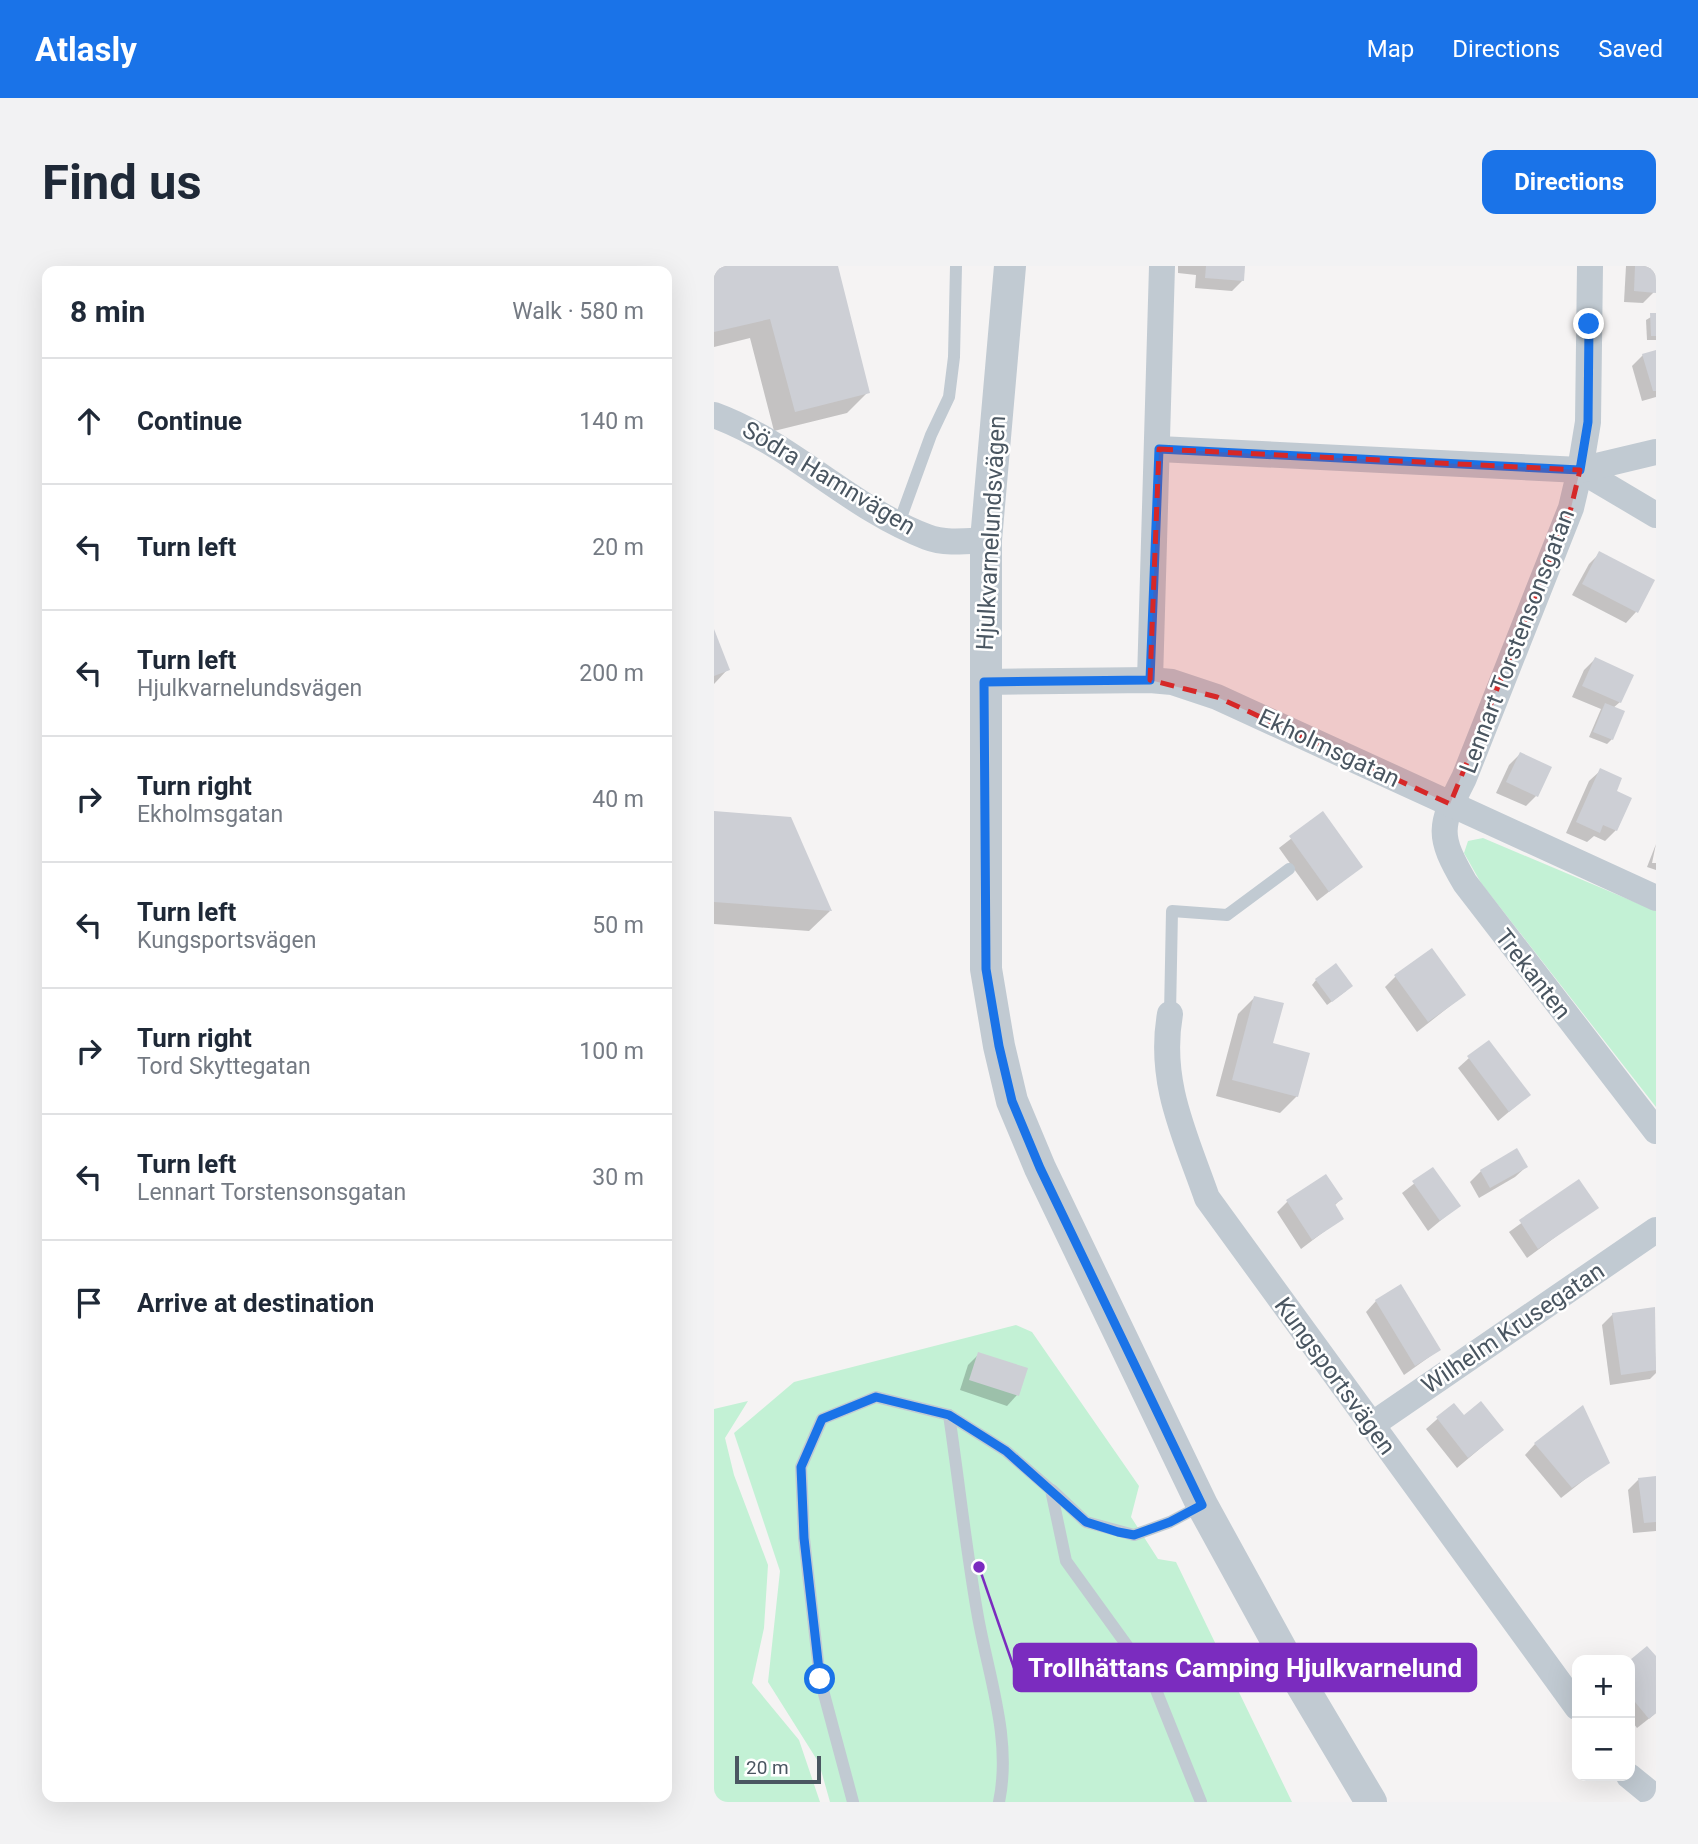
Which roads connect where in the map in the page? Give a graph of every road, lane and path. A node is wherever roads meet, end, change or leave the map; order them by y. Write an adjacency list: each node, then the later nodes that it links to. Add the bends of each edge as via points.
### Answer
1 (956, 266): 10 (lane, via 949,397)
2 (1010, 266): 11 (street, Hjulkvarnelundsvägen)
3 (1162, 266): 6 (street)
4 (1590, 266): 8 (street, Lennart Torstensonsgatan, via 1588,422)
5 (714, 415): 10 (street, Södra Hamnvägen, via 740,424)
6 (1159, 449): 8 (street); 12 (street)
7 (1656, 452): 8 (street)
8 (1580, 470): 9 (street); 14 (street, Lennart Torstensonsgatan, via 1571,508)
9 (1656, 515)
10 (899, 523): 11 (street, Södra Hamnvägen, via 929,538)
11 (986, 541): 13 (street, Hjulkvarnelundsvägen)
12 (1150, 680): 13 (street, Ekholmsgatan); 14 (street, Ekholmsgatan, via 1217,697)
13 (984, 682): 23 (street, Hjulkvarnelundsvägen, via 986,969 1012,1101)
14 (1450, 804): 16 (street, Ekholmsgatan); 18 (street, Trekanten, via 1443,824 1446,849 1465,883)
15 (1289, 869): 17 (lane, via 1227,915 1172,911)
16 (1656, 898)
17 (1170, 1014): 21 (street, Kungsportsvägen, via 1164,1045 1166,1074 1208,1198)
18 (1656, 1131)
19 (1656, 1230): 21 (street, Wilhelm Krusegatan)
20 (949, 1415): 22 (lane, via 1006,1451); 27 (lane, via 876,1397 822,1419 801,1467 820,1679); 28 (lane, via 978,1616 1001,1730 1004,1777)
21 (1370, 1426): 24 (street, Kungsportsvägen)
22 (1051, 1490): 23 (lane, via 1086,1522 1134,1535); 29 (lane, via 1066,1561 1152,1681)
23 (1202, 1505): 30 (street, Hjulkvarnelundsvägen)
24 (1572, 1700)
25 (1635, 1781): 26 (street)
26 (1656, 1798)
27 (853, 1802)
28 (999, 1802)
29 (1201, 1802)
30 (1371, 1802)

